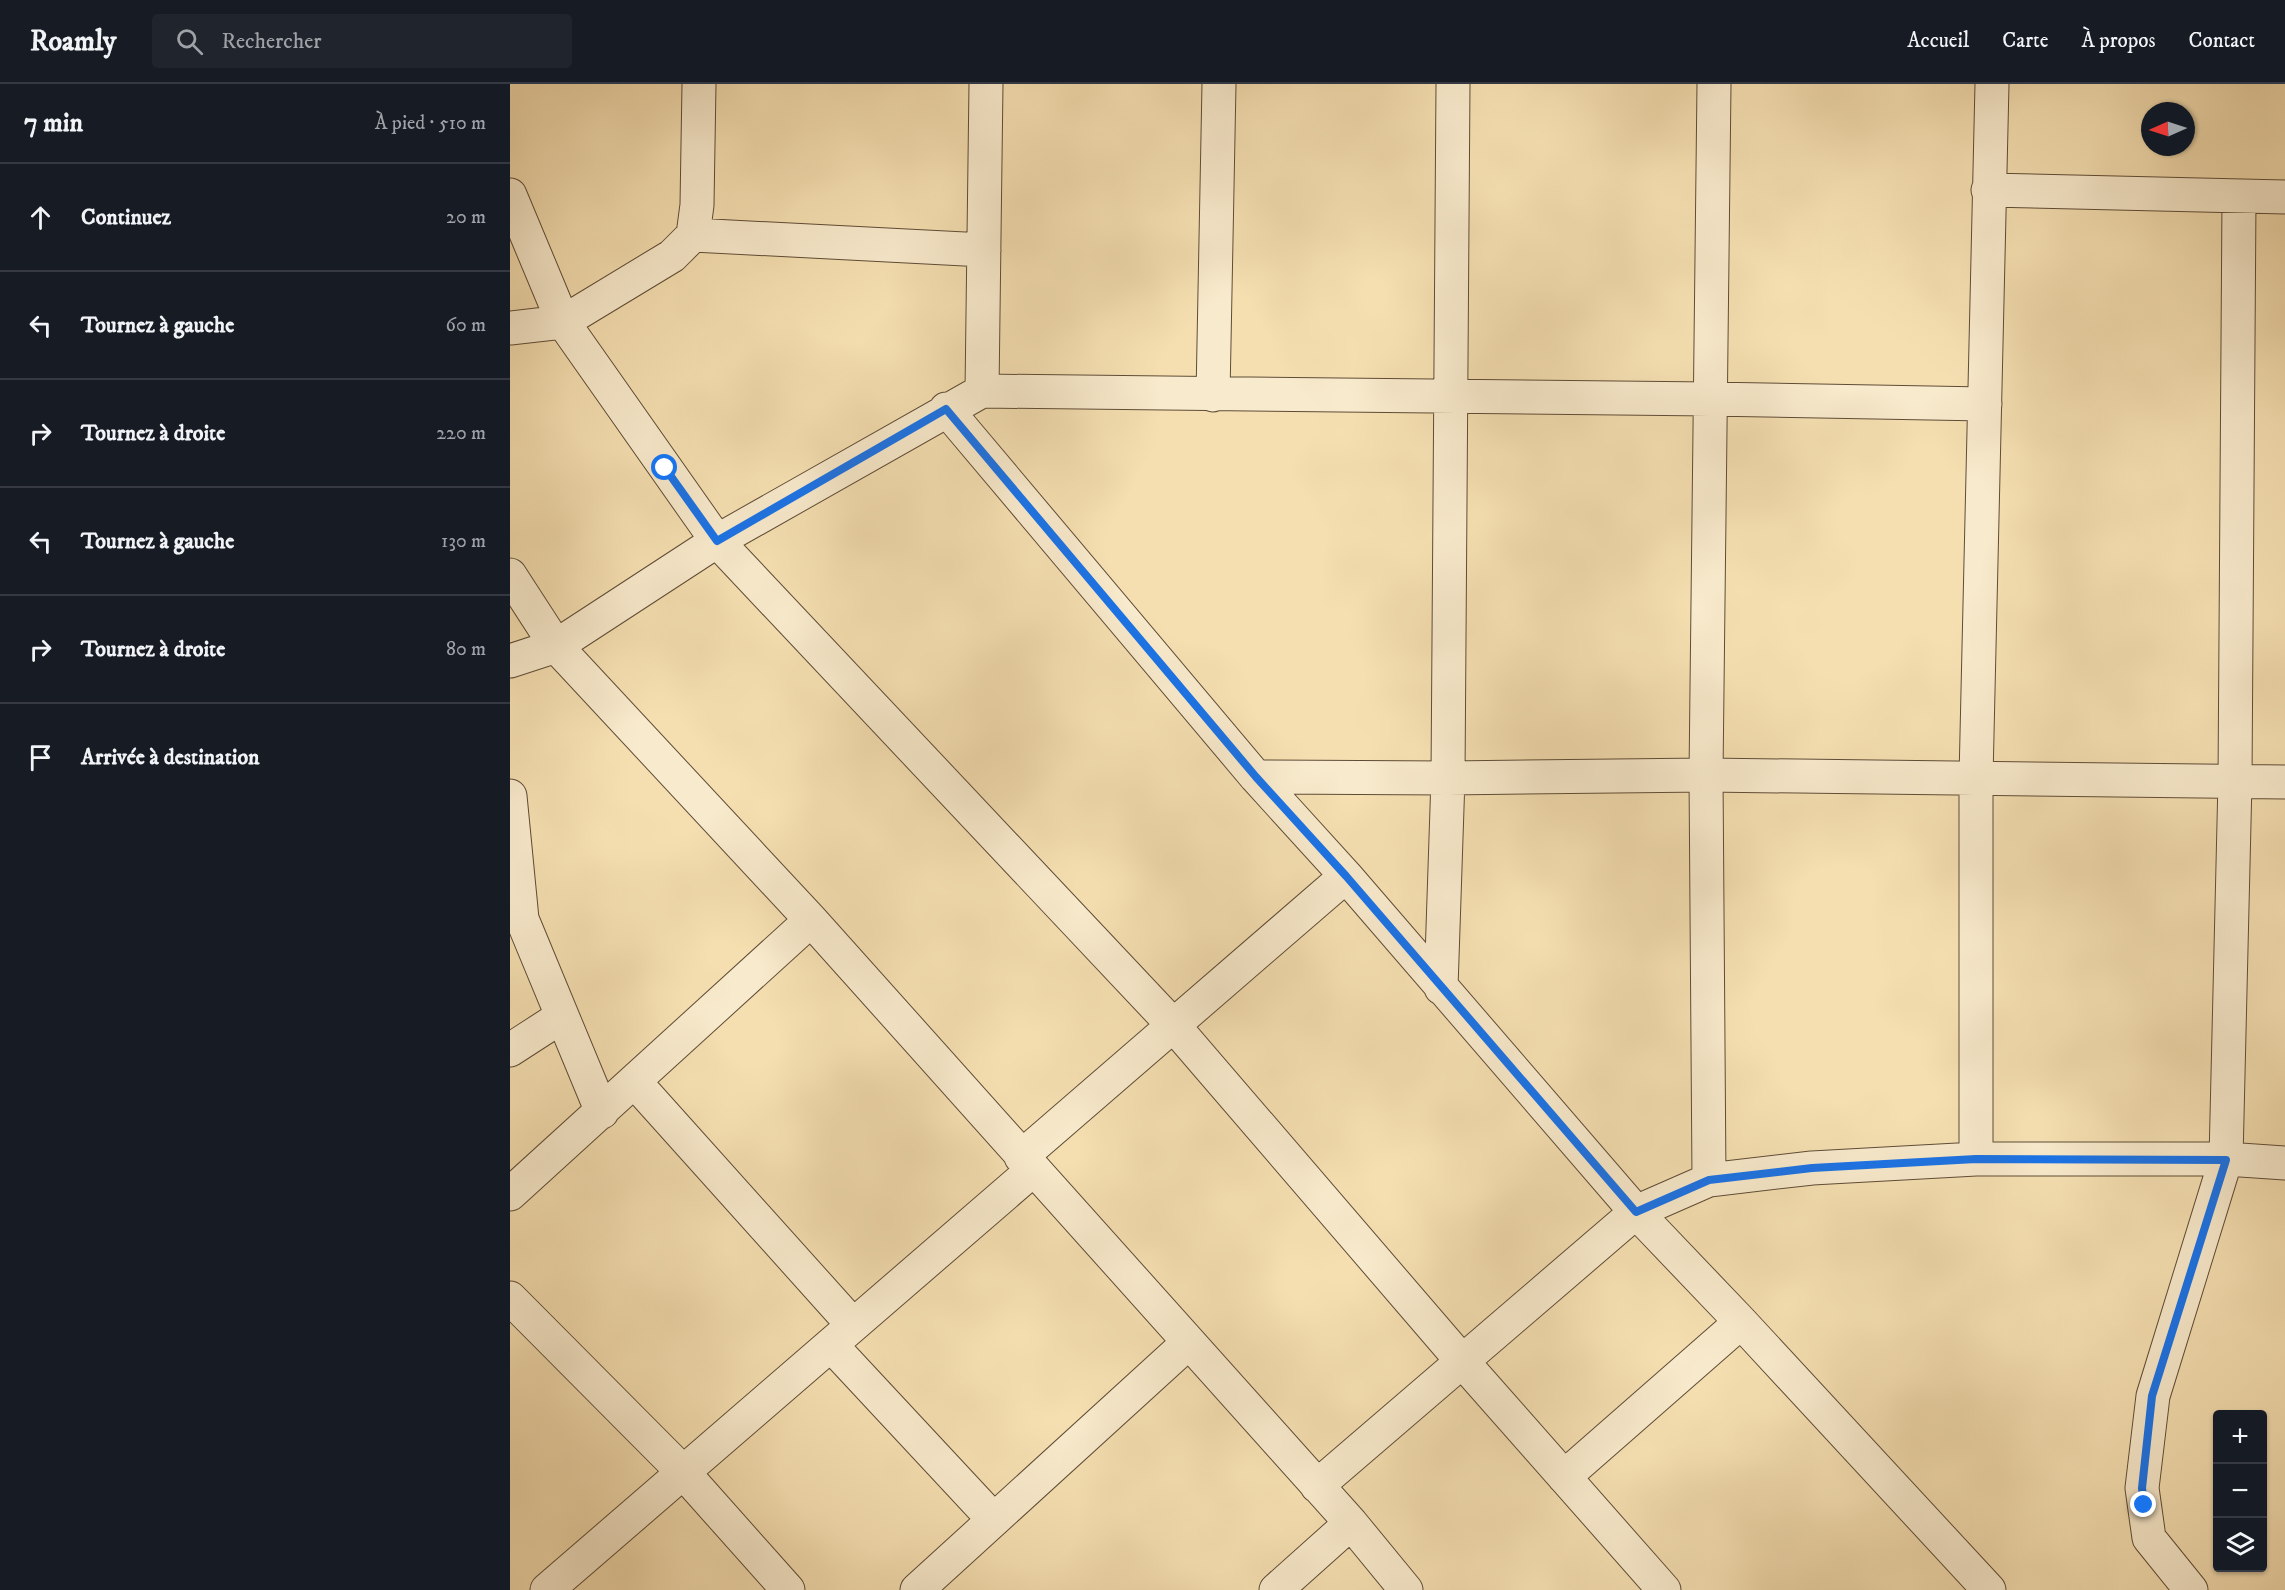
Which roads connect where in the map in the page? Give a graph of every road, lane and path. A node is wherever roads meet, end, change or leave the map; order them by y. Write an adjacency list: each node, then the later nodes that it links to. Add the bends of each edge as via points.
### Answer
1 (699, 84): 11 (street)
2 (986, 84): 12 (street)
3 (1219, 84): 16 (street)
4 (1453, 84): 17 (street)
5 (1714, 84): 18 (street)
6 (1992, 84): 7 (street)
7 (1988, 190): 9 (street); 19 (street)
8 (510, 195): 13 (street)
9 (2239, 197): 10 (street); 29 (street)
10 (2285, 197)
11 (693, 235): 12 (street); 13 (street, via 672,256)
12 (984, 250): 15 (street)
13 (563, 322): 14 (street); 21 (street)
14 (510, 328)
15 (982, 391): 16 (street); 20 (street)
16 (1213, 395): 17 (street)
17 (1449, 396): 18 (street); 27 (street)
18 (1710, 399): 19 (street); 25 (street)
19 (1985, 404): 28 (street)
20 (946, 409): 21 (street); 26 (street)
21 (717, 541): 23 (street); 37 (street)
22 (510, 575): 23 (street)
23 (556, 646): 24 (street); 34 (street)
24 (510, 661)
25 (1706, 775): 27 (street); 28 (street); 45 (street)
26 (1256, 777): 27 (street); 32 (street)
27 (1448, 778): 35 (street)
28 (1976, 778): 29 (street); 41 (street)
29 (2235, 781): 30 (street); 42 (street)
30 (2285, 782)
31 (510, 796): 33 (street)
32 (1346, 876): 35 (street); 37 (street)
33 (516, 919): 36 (street)
34 (811, 920): 39 (street); 43 (street)
35 (1441, 988): 47 (street)
36 (561, 1017): 38 (street); 40 (street)
37 (1174, 1026): 43 (street); 52 (street)
38 (510, 1050)
39 (634, 1081): 40 (street); 50 (street)
40 (602, 1112): 46 (street)
41 (1976, 1159): 42 (street); 45 (street, via 1812,1168)
42 (2226, 1160): 44 (street); 65 (street, via 2152,1396 2142,1488 2149,1538)
43 (1028, 1163): 50 (street); 51 (street)
44 (2285, 1163)
45 (1709, 1180): 47 (street)
46 (510, 1194)
47 (1636, 1212): 49 (street); 52 (street)
48 (510, 1298): 53 (street)
49 (1741, 1322): 54 (street); 58 (street)
50 (842, 1335): 53 (street); 56 (street)
51 (1188, 1342): 55 (street); 56 (street)
52 (1462, 1361): 54 (street); 55 (street)
53 (683, 1472): 59 (street); 60 (street)
54 (1564, 1477): 64 (street)
55 (1317, 1486): 57 (street)
56 (994, 1520): 61 (street)
57 (1351, 1523): 62 (street); 63 (street)
58 (1980, 1587)
59 (547, 1590)
60 (788, 1590)
61 (917, 1590)
62 (1276, 1590)
63 (1406, 1590)
64 (1665, 1590)
65 (2191, 1590)

